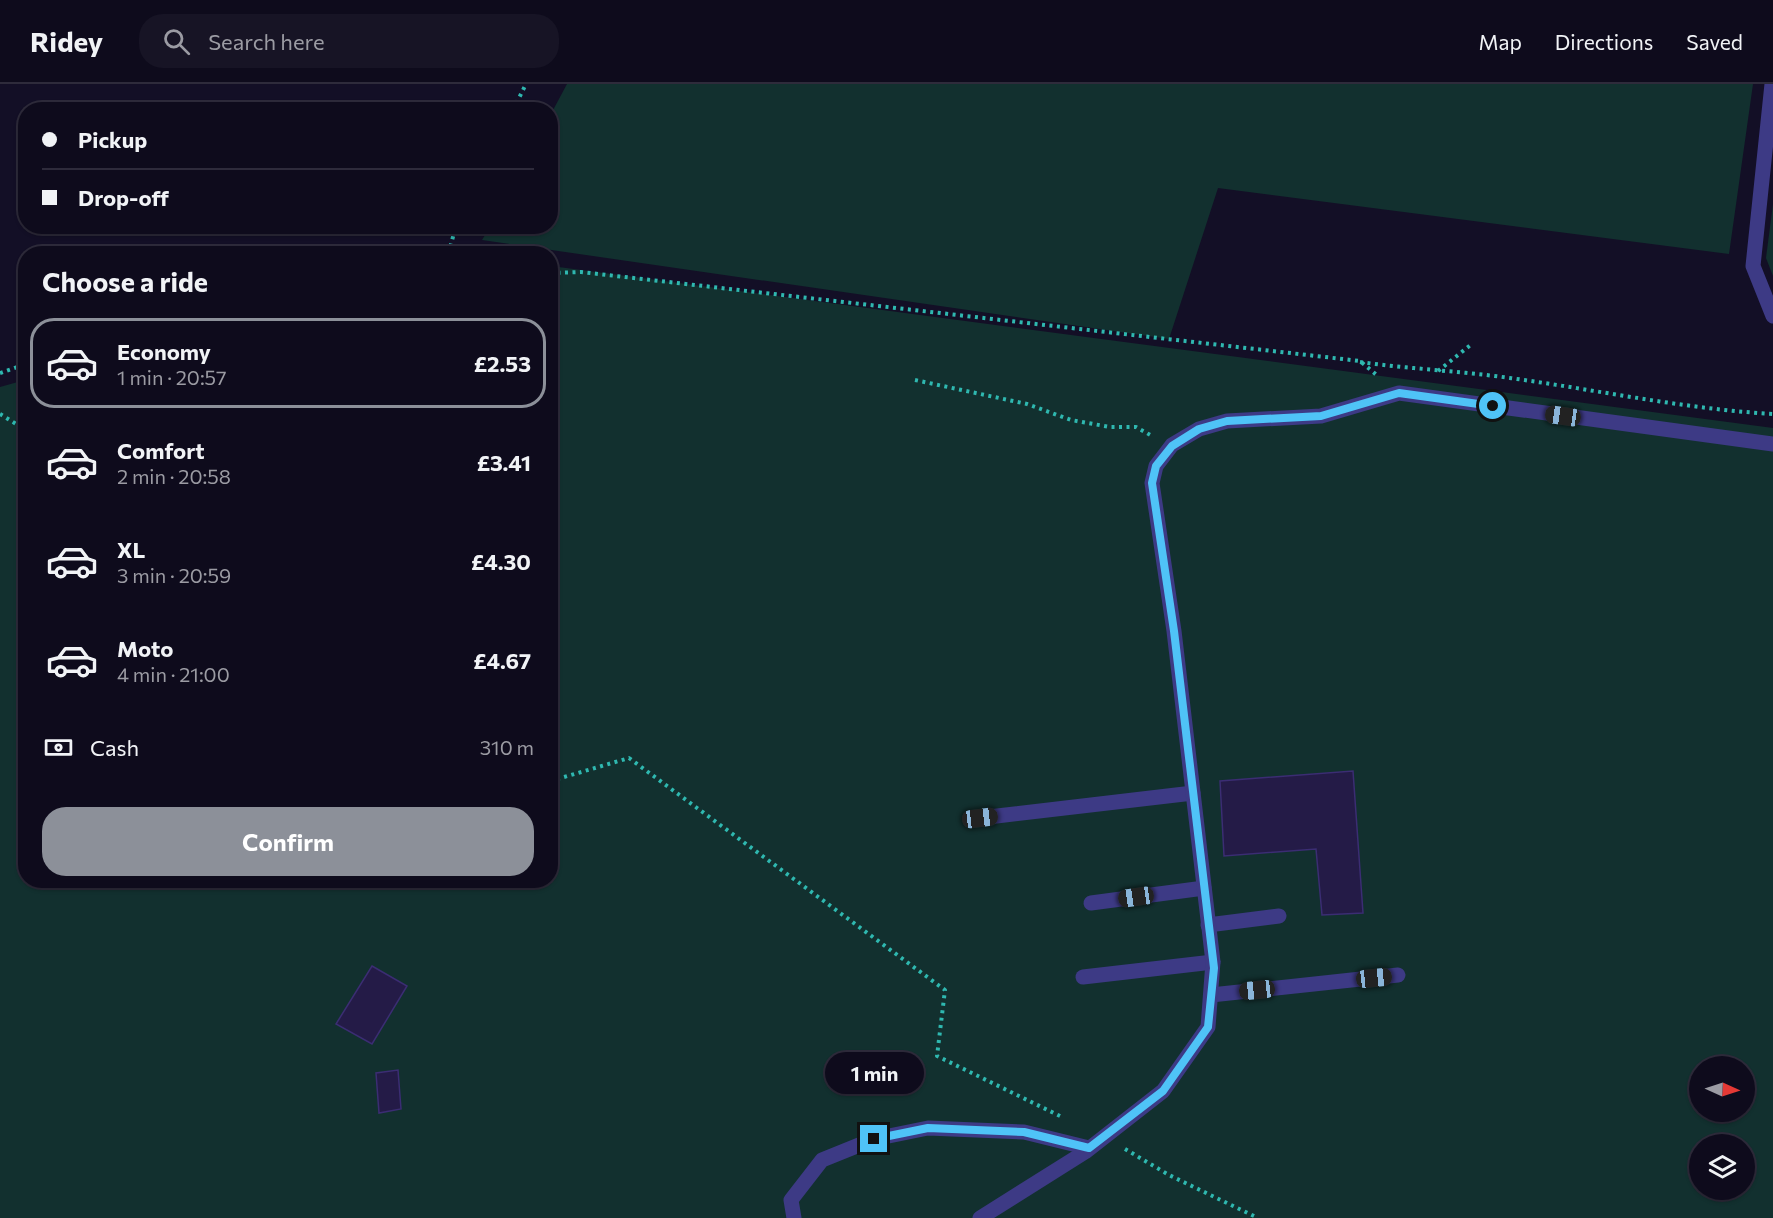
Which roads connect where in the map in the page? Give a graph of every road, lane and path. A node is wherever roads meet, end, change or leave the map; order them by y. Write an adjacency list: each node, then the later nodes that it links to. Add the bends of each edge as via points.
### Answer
1 (526, 84): 3 (path)
2 (1772, 84): 7 (lane, via 1753,266)
3 (517, 102)
4 (454, 234): 5 (path)
5 (451, 244)
6 (558, 273): 9 (path, via 581,272)
7 (1773, 316)
8 (1473, 343): 11 (path)
9 (1360, 362): 11 (path); 14 (path)
10 (18, 367): 12 (path)
11 (1438, 372): 16 (path)
12 (0, 373)
13 (915, 380): 19 (path, via 1027,404 1071,420 1136,427)
14 (1399, 393): 18 (lane); 19 (lane, via 1321,416 1227,421 1199,429)
15 (0, 414): 17 (path)
16 (1773, 414)
17 (18, 425)
18 (1773, 444)
19 (1172, 446): 21 (lane, via 1156,466 1152,483)
20 (558, 779): 31 (path, via 629,758 945,990 937,1056)
21 (1193, 793): 22 (lane); 23 (lane)
22 (980, 818)
23 (1204, 888): 24 (lane); 26 (lane)
24 (1091, 903)
25 (1279, 916): 26 (lane)
26 (1208, 925): 27 (lane)
27 (1213, 962): 29 (lane); 30 (lane)
28 (1398, 975): 30 (lane)
29 (1083, 977)
30 (1211, 994): 31 (lane, via 1208,1027 1163,1091)
31 (1104, 1137): 32 (lane); 35 (path, via 1169,1175)
32 (1089, 1148): 33 (lane, via 1024,1132 981,1130 928,1128 874,1139 822,1160 791,1200); 34 (lane)
33 (794, 1218)
34 (980, 1218)
35 (1258, 1218)

